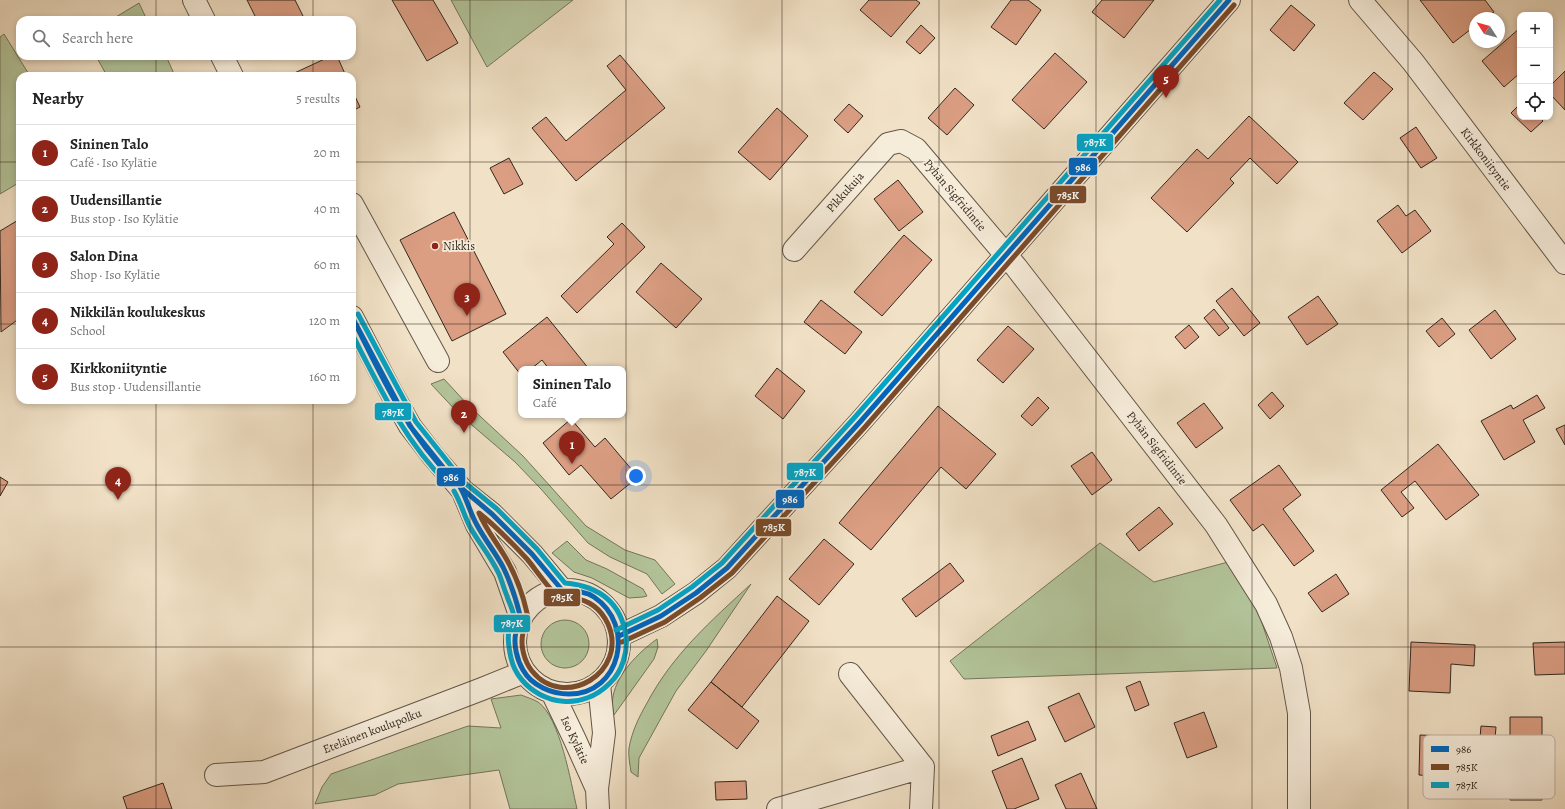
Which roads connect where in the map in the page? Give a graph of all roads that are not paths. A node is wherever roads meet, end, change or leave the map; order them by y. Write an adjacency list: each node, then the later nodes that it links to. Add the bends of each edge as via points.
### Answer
1 (194, 0): 4 (street)
2 (1229, 0): 10 (street)
3 (1360, 0): 11 (street, Kirkkoniityntie, via 1413,62)
4 (202, 16)
5 (224, 60): 6 (street)
6 (230, 72)
7 (902, 141): 9 (street, Pikkukuja, via 888,144); 10 (street, Pyhän Sigfridintie, via 916,149)
8 (356, 211): 13 (street)
9 (794, 250)
10 (1005, 256): 17 (street, via 860,422 727,568 667,612); 27 (street, Pyhän Sigfridintie, via 1216,525 1266,604 1291,668 1299,713)
11 (1565, 263)
12 (356, 325): 14 (street, via 410,426)
13 (438, 361)
14 (463, 491): 15 (street, via 492,514 532,554); 16 (street, via 477,525 505,572)
15 (562, 590): 16 (street, via 544,595); 17 (street, via 579,591 596,598 613,616)
16 (521, 618): 18 (street, via 516,631 515,646)
17 (619, 636): 20 (street, via 619,650 614,663)
18 (524, 672): 21 (street, via 540,687); 23 (street, Eteläinen koulupolku, via 264,772)
19 (850, 674): 22 (street)
20 (599, 684): 21 (street, via 585,692 568,695); 24 (street, Iso Kylätie, via 604,733)
21 (552, 692): 24 (street, Iso Kylätie, via 575,740)
22 (923, 767): 25 (street); 26 (street)
23 (216, 775)
24 (597, 799)
25 (778, 809)
26 (921, 809)
27 (1299, 809)

